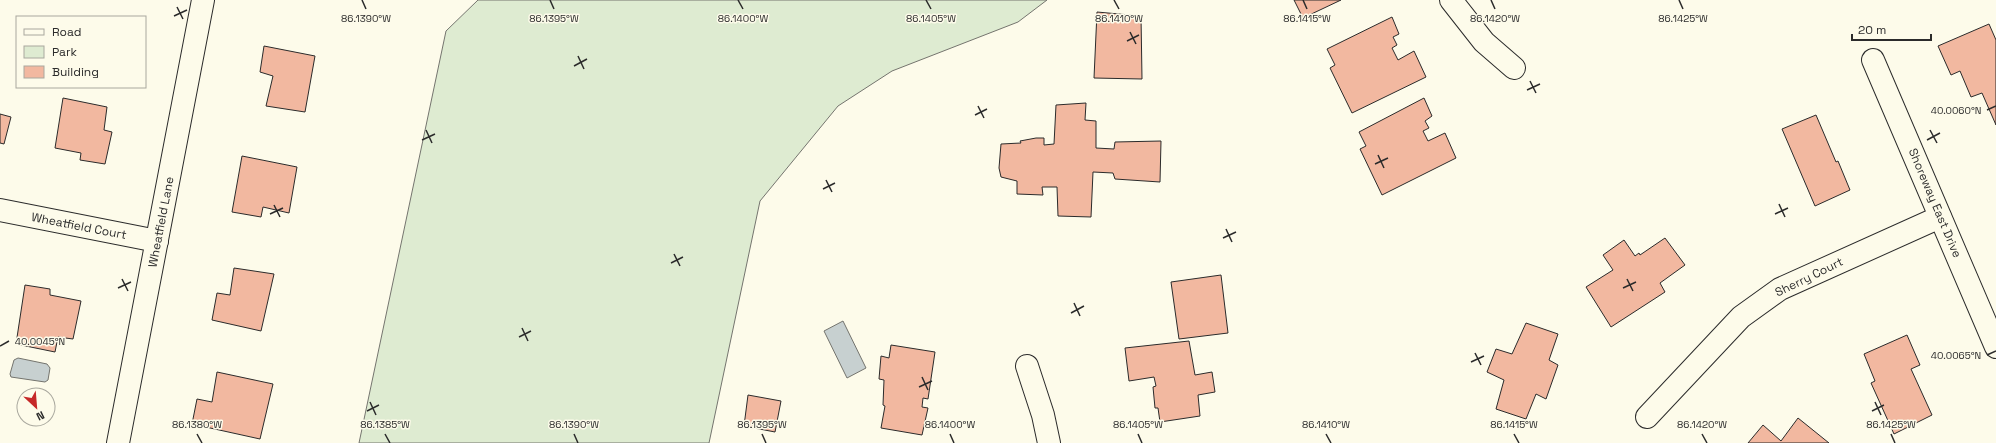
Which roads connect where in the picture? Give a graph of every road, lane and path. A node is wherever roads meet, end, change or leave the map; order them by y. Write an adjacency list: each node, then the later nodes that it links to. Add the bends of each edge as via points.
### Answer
1 (203, 0): 7 (street, Wheatfield Lane)
2 (1451, 0): 4 (street, via 1484,42)
3 (1873, 60): 6 (street, Shoreway East Drive)
4 (1514, 68)
5 (0, 210): 7 (street, Wheatfield Court)
6 (1940, 217): 8 (street, Shoreway East Drive); 10 (street, Sherry Court, via 1780,289 1741,317)
7 (157, 241): 11 (street, Wheatfield Lane)
8 (1996, 347)
9 (1027, 366): 12 (street)
10 (1647, 417)
11 (118, 443)
12 (1049, 443)

